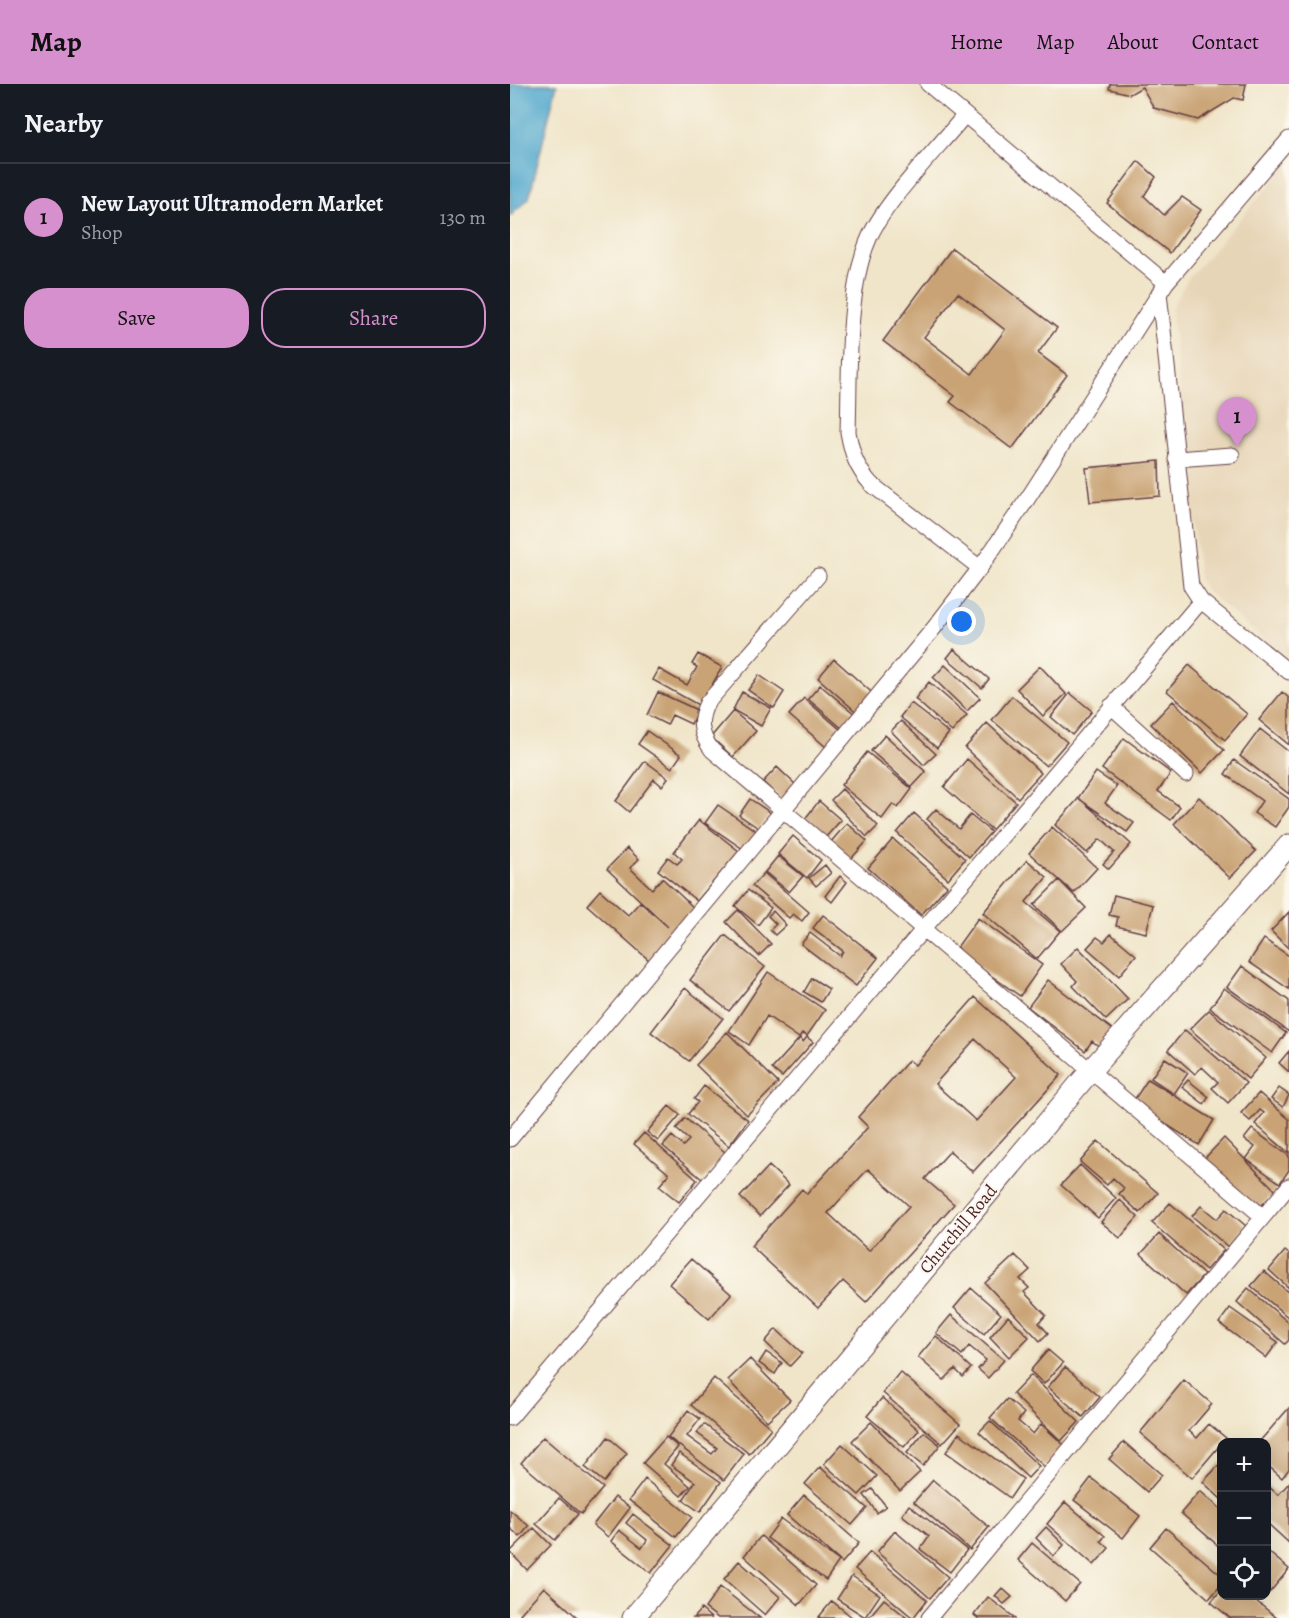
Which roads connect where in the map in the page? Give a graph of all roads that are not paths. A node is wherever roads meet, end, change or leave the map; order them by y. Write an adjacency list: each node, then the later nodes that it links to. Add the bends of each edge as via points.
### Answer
1 (928, 84): 2 (street)
2 (964, 116): 4 (street); 7 (street, via 883,214 861,260 855,290 848,432 855,462 871,484)
3 (1289, 139): 4 (street)
4 (1162, 288): 6 (street); 7 (street)
5 (1232, 455): 6 (street)
6 (1176, 459): 9 (street, via 1188,578)
7 (980, 568): 13 (street)
8 (818, 576): 13 (street, via 706,703 701,715 704,739 712,750)
9 (1201, 601): 10 (street); 11 (street)
10 (1289, 672)
11 (1111, 706): 12 (street); 15 (street)
12 (1186, 774)
13 (782, 809): 15 (street); 17 (street)
14 (1289, 844): 16 (street, Churchill Road)
15 (923, 927): 16 (street); 20 (street)
16 (1091, 1070): 19 (street); 21 (street, Churchill Road)
17 (510, 1139)
18 (1289, 1186): 19 (street)
19 (1263, 1217): 22 (street)
20 (510, 1418)
21 (633, 1618)
22 (929, 1618)

